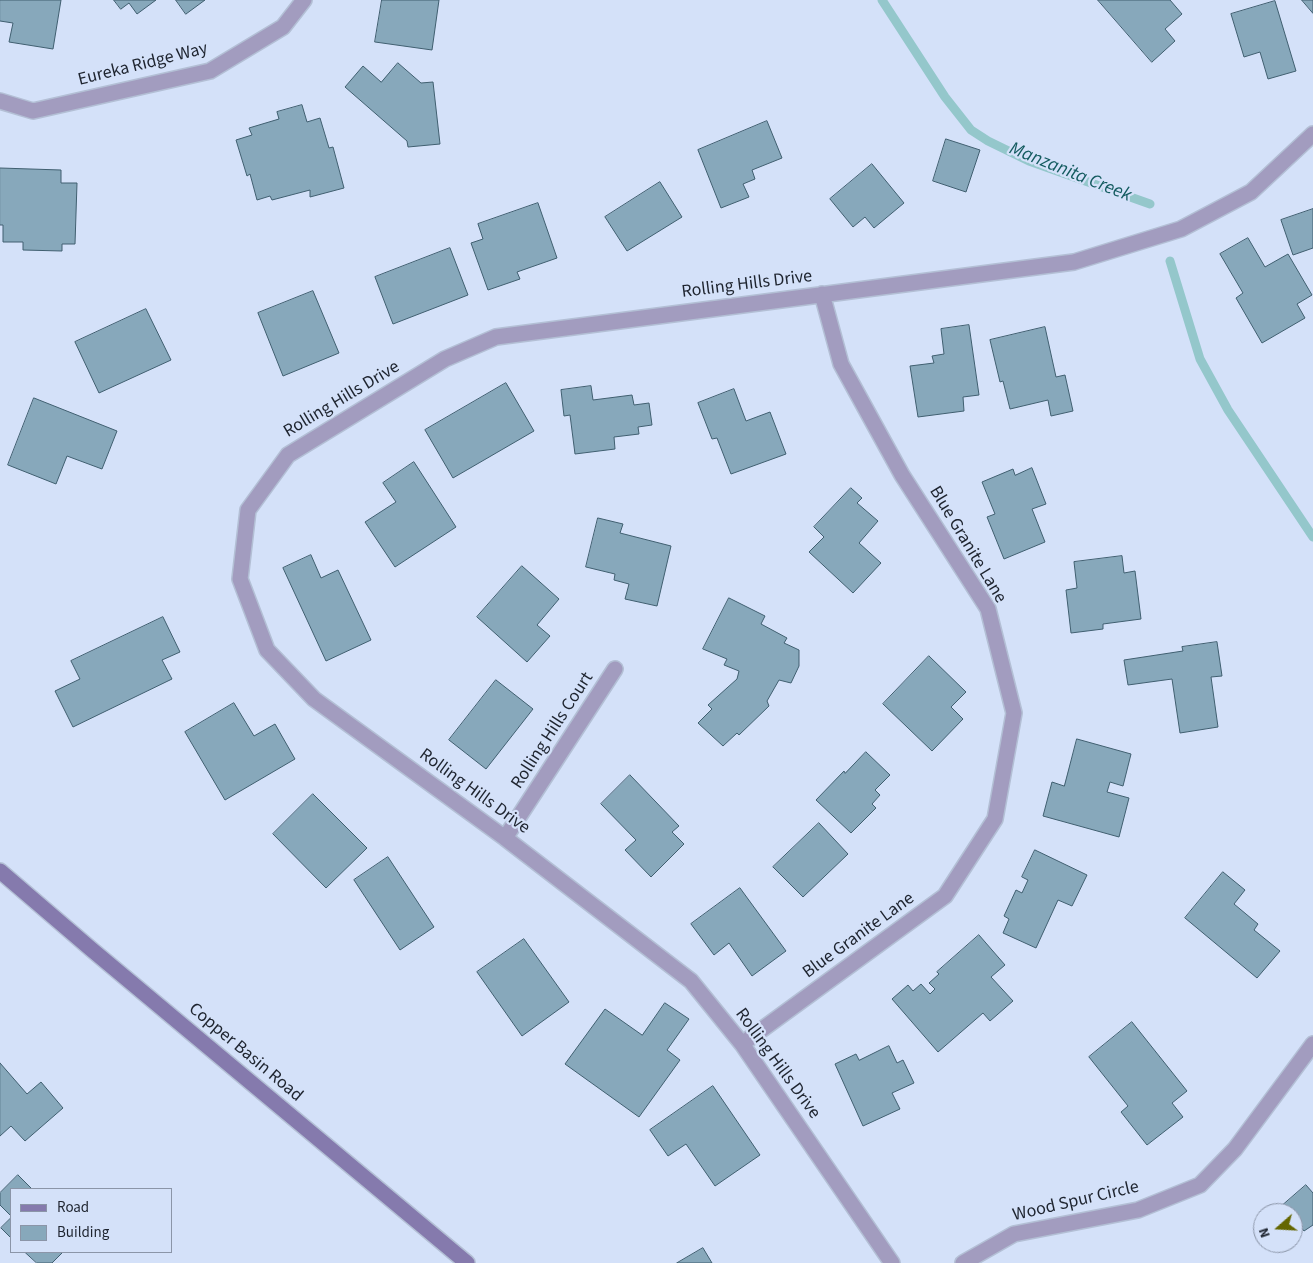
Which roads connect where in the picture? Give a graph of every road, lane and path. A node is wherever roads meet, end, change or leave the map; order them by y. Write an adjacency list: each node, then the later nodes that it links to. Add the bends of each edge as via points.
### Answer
1 (304, 0): 2 (street, Eureka Ridge Way, via 283,27 210,71 33,110)
2 (0, 101)
3 (1313, 134): 4 (street, Rolling Hills Drive, via 1251,192 1181,230 1074,262)
4 (822, 294): 6 (street, Rolling Hills Drive, via 496,337 446,359 288,455 248,510 240,579 267,650 314,699); 8 (street, Blue Granite Lane, via 841,364 902,475 988,609 1014,713 995,819 945,896)
5 (615, 669): 6 (street, Rolling Hills Court)
6 (506, 838): 8 (street, Rolling Hills Drive, via 691,981)
7 (0, 871): 10 (street, Copper Basin Road)
8 (742, 1044): 11 (street, Rolling Hills Drive)
9 (1313, 1044): 12 (street, Wood Spur Circle, via 1235,1148 1200,1185 1138,1210 1014,1234)
10 (467, 1263)
11 (892, 1263)
12 (963, 1263)

